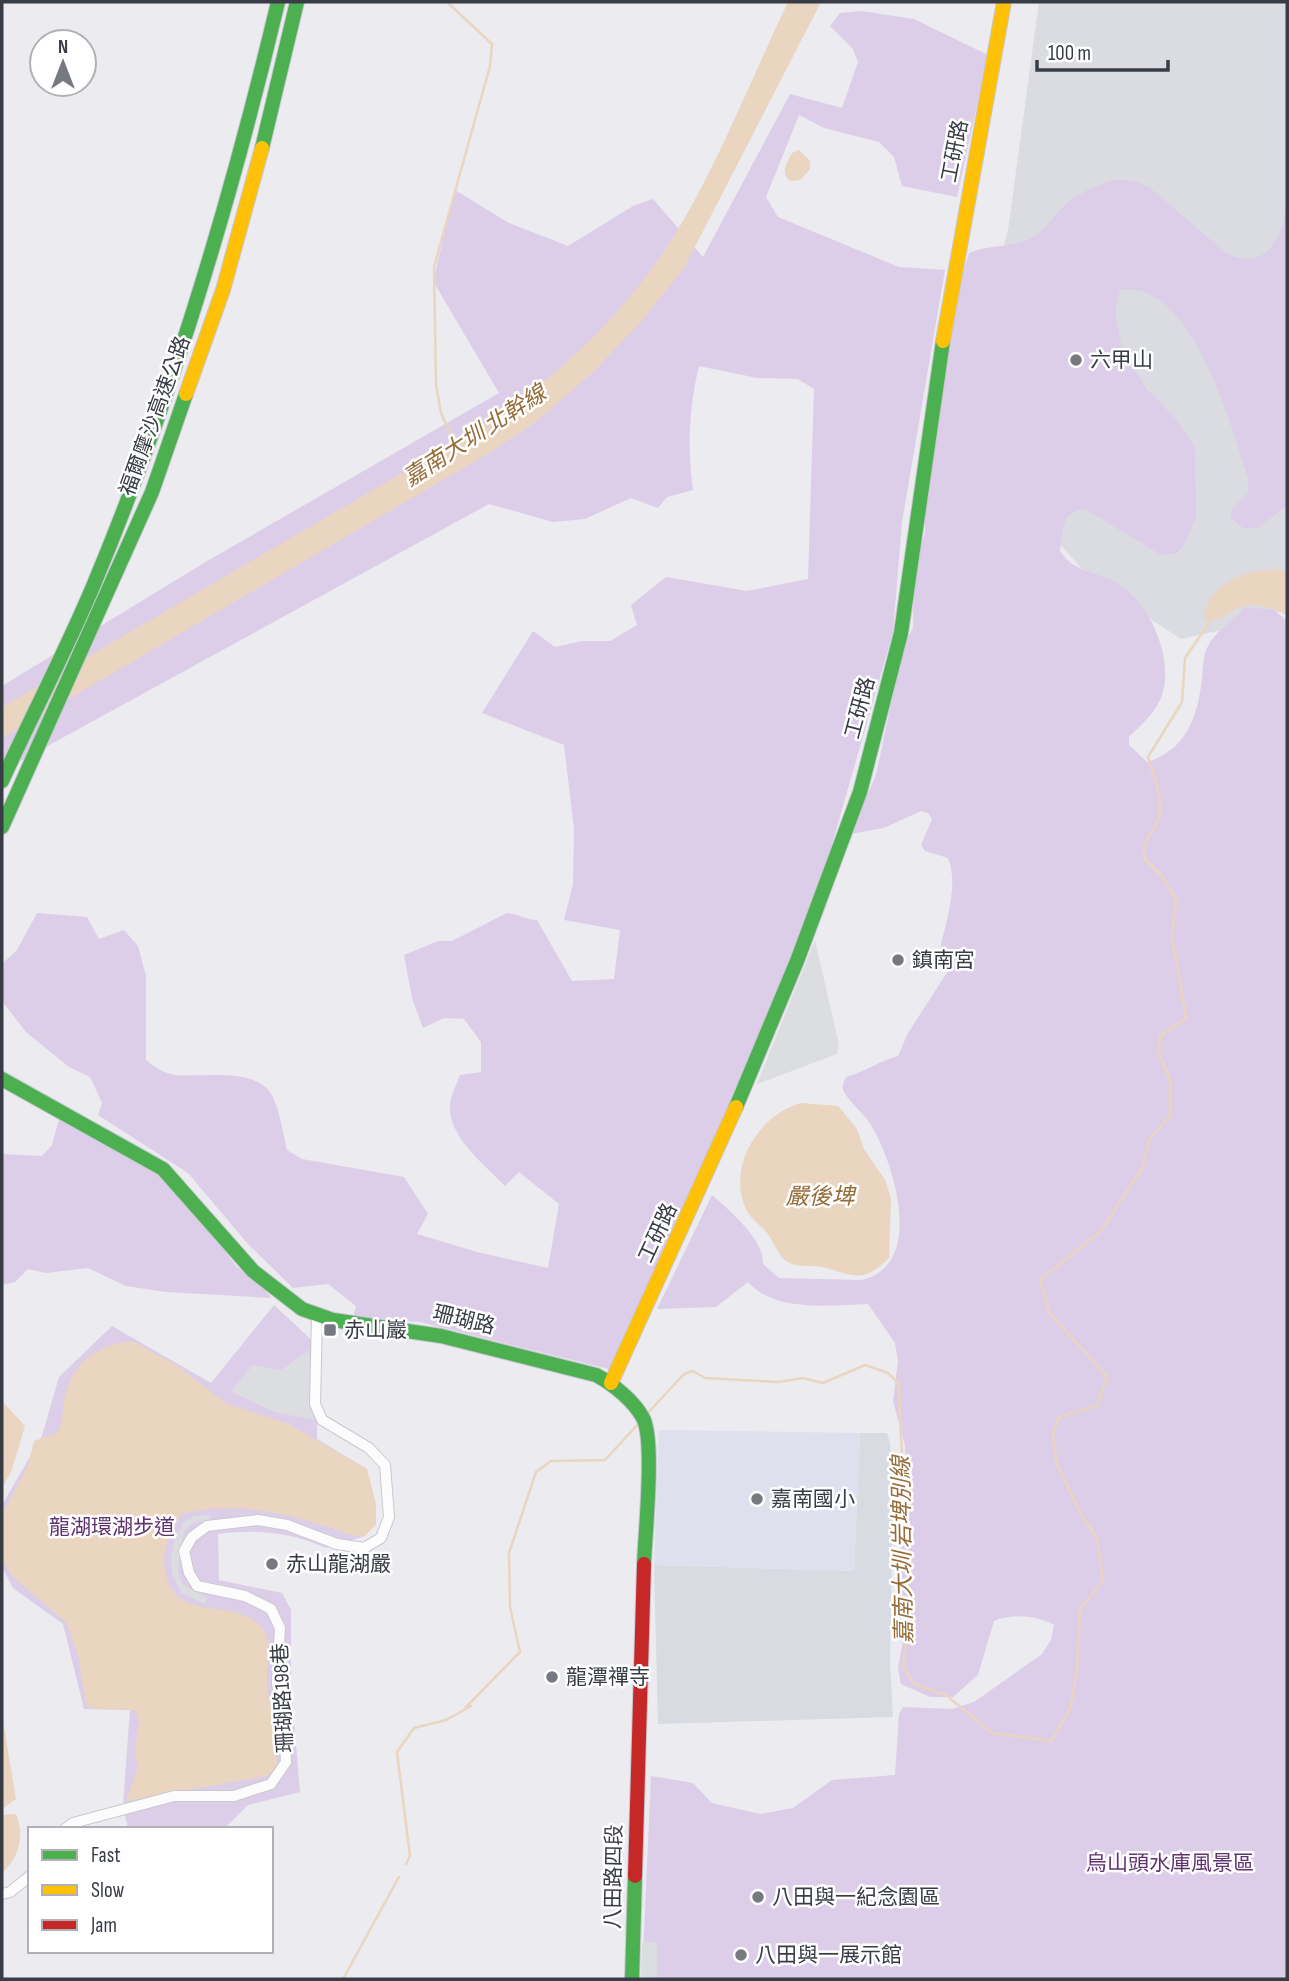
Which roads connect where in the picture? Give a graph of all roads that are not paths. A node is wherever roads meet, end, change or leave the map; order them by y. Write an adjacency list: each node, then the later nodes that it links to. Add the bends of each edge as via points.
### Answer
1 (278, 2): 4 (main road, 福爾摩沙高速公路, via 203,285 134,483 92,587)
2 (297, 2): 5 (main road, 福爾摩沙高速公路, via 278,91 223,290 152,492)
3 (1003, 2): 8 (main road, 工研路, via 951,284 901,633 860,792 719,1149)
4 (2, 781)
5 (2, 827)
6 (2, 1079): 7 (main road, 珊瑚路, via 163,1169 256,1275 293,1304)
7 (317, 1315): 8 (main road, 珊瑚路, via 441,1336); 10 (street, 珊瑚路198巷, via 315,1404 322,1420 369,1448 385,1465 389,1517 381,1538 363,1548 258,1520 206,1526 184,1551 197,1586 245,1595 271,1609 280,1628 278,1683 286,1762 271,1784 234,1796 174,1796)
8 (611, 1382): 9 (main road, 珊瑚路, via 644,1419 647,1430)
9 (639, 1753): 13 (main road, 八田路四段)
10 (68, 1827)
11 (28, 1877): 12 (street)
12 (2, 1894)
13 (632, 1979)

